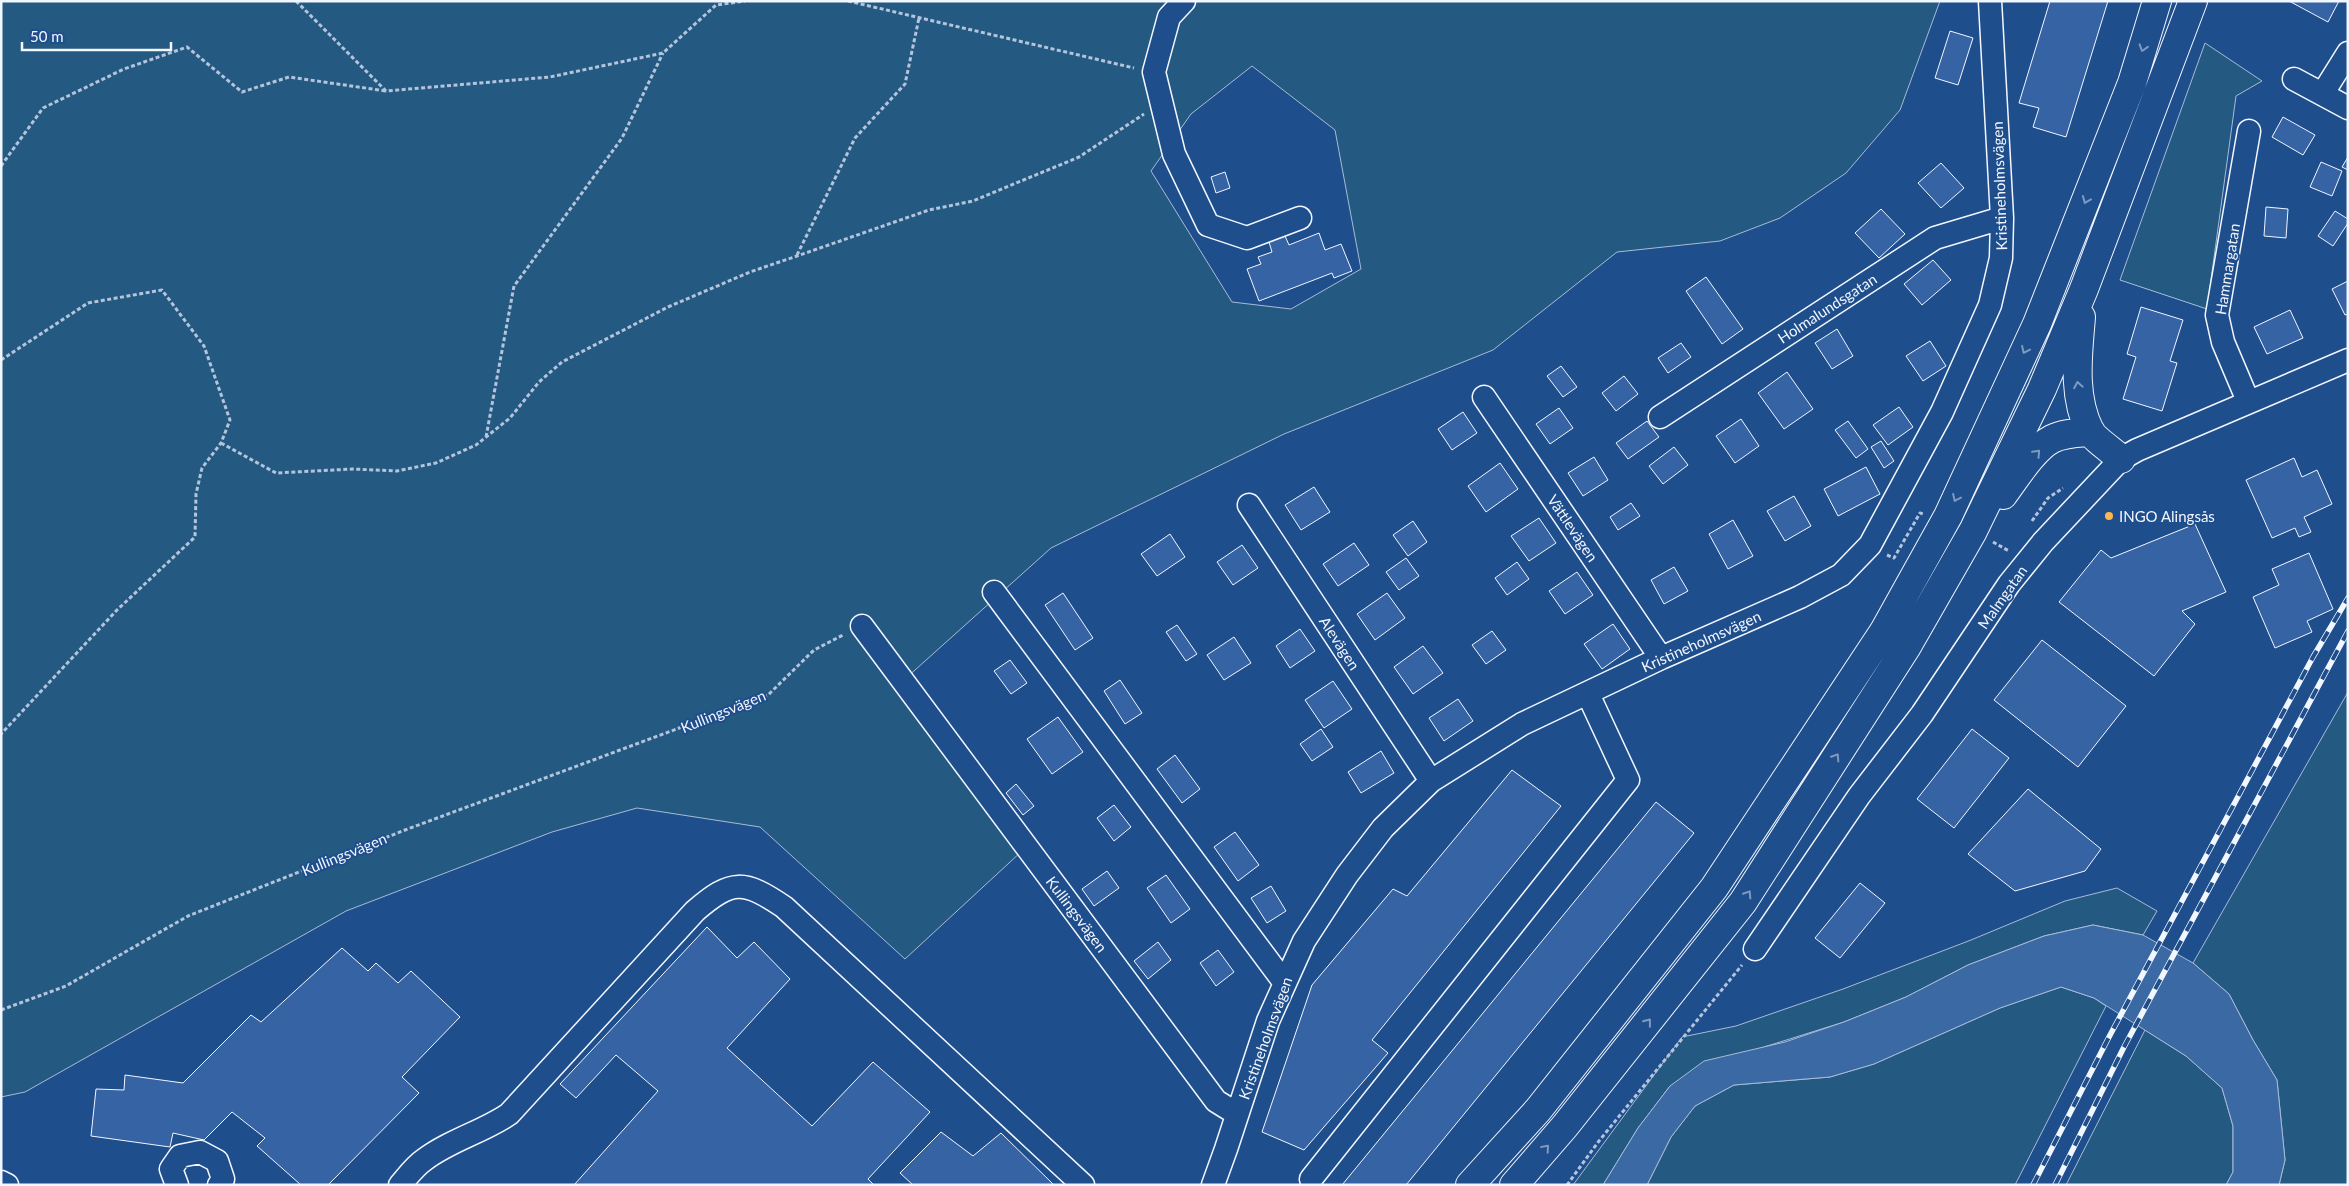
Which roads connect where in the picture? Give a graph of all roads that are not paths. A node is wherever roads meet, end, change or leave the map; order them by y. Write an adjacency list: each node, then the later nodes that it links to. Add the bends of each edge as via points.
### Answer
1 (1184, 1): 10 (street, via 1169,17 1154,72 1174,154 1208,225 1247,238)
2 (1990, 1): 11 (street, Kristineholmsvägen)
3 (2157, 1): 37 (highway, one-way to 37, via 2132,83 2037,324 1948,516 1884,631 1714,888 1538,1110)
4 (2193, 1): 12 (highway)
5 (2348, 53): 7 (street)
6 (2294, 79): 7 (street)
7 (2323, 93): 8 (street)
8 (2348, 108)
9 (2249, 131): 15 (street, Hammargatan, via 2217,315 2223,342)
10 (1300, 218)
11 (2002, 218): 16 (street, Holmalundsgatan, via 1935,238); 23 (street, Kristineholmsvägen, via 2001,258 1990,305 1942,412 1870,545 1841,575 1800,597)
12 (2084, 289): 17 (highway, one-way to 12, via 2076,371); 20 (highway, via 2042,390)
13 (2348, 360): 15 (street, Malmgatan)
14 (1484, 397): 23 (street, Vättlevägen)
15 (2248, 401): 18 (street, Malmgatan)
16 (1660, 417)
17 (2090, 432): 18 (highway); 20 (highway, one-way to 17, via 2050,440 2065,434)
18 (2121, 459): 26 (street, Malmgatan, via 2043,542 2009,584 1922,714 1859,796)
19 (1249, 505): 25 (street, Alevägen)
20 (1973, 531): 38 (highway, one-way to 20, via 1565,1126 1743,902 1906,648)
21 (994, 592): 27 (street)
22 (862, 626): 28 (street, Kullingsvägen, via 1216,1101)
23 (1661, 658): 24 (street, Kristineholmsvägen)
24 (1588, 694): 25 (street, Kristineholmsvägen, via 1522,724); 29 (street, via 1628,780)
25 (1431, 781): 27 (street, Kristineholmsvägen, via 1384,828 1347,875 1304,941)
26 (1755, 949)
27 (1284, 982): 28 (street, Kristineholmsvägen)
28 (1237, 1114): 36 (street, Kristineholmsvägen)
29 (1311, 1179)
30 (1, 1182): 31 (street)
31 (7, 1185)
32 (177, 1185): 33 (street, via 171,1169 180,1156 200,1152 217,1161 223,1179)
33 (219, 1185)
34 (400, 1185): 35 (street, via 424,1160 509,1114 695,911 717,892 743,886 760,891 784,907)
35 (1083, 1185)
36 (1213, 1185)
37 (1470, 1185)
38 (1514, 1185)

